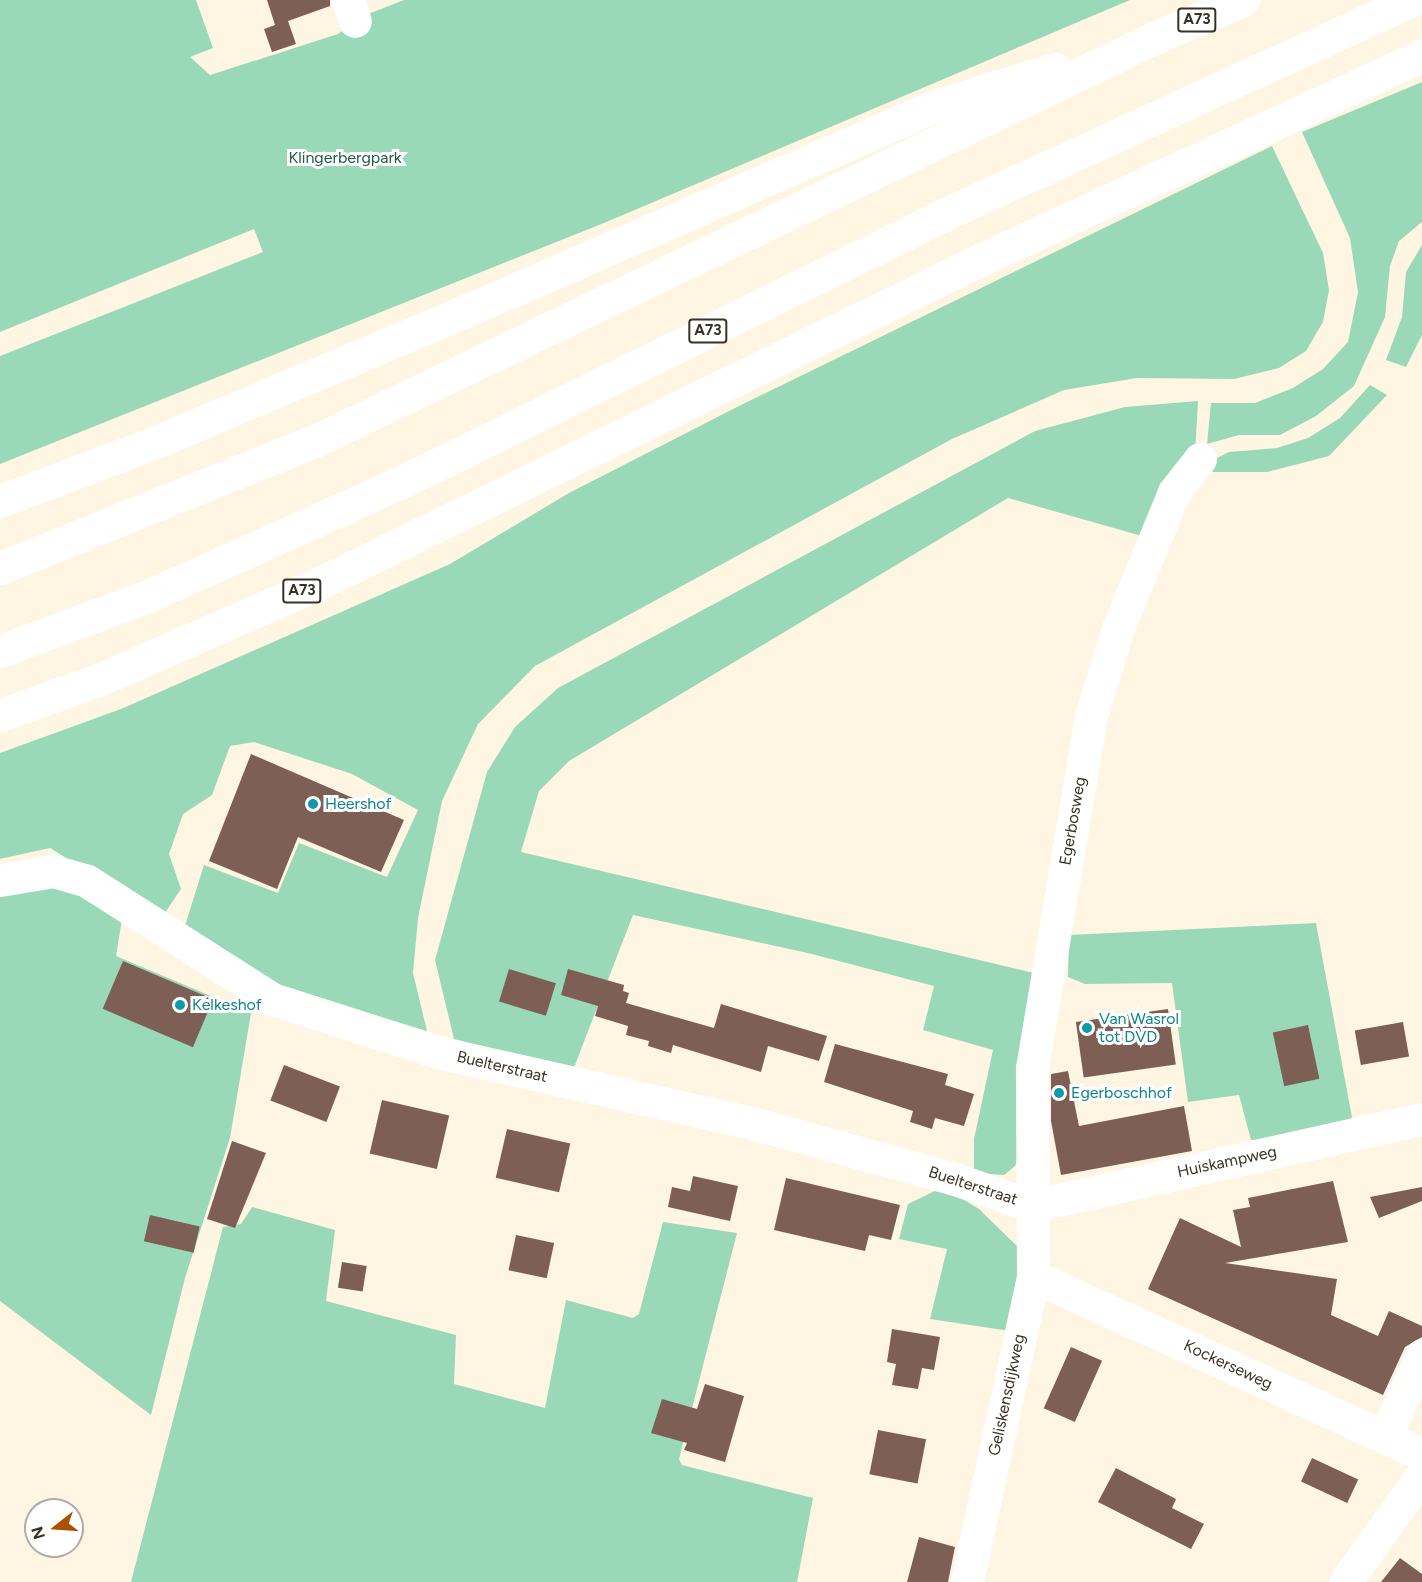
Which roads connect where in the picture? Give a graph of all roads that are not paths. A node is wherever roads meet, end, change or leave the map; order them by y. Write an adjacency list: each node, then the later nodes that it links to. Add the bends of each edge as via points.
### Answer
1 (1243, 0): 3 (main road, A73)
2 (1412, 0): 8 (main road, A73, via 952,211 387,488 158,591)
3 (1152, 39): 6 (main road, A73, via 935,106 462,313 151,444); 7 (main road, A73, via 315,441)
4 (1422, 56): 9 (main road, A73, via 982,259 320,583 101,679)
5 (1200, 459): 12 (main road, Egerbosweg, via 1174,492 1118,628 1091,716 1032,1068)
6 (0, 501)
7 (0, 568)
8 (0, 651)
9 (0, 715)
10 (0, 880): 12 (main road, Buelterstraat, via 53,872 87,881 272,999 430,1049 748,1122 955,1179)
11 (1422, 1119): 12 (main road, Huiskampweg)
12 (1032, 1206): 13 (main road, Geliskensdijkweg)
13 (1033, 1276): 15 (main road, Kockerseweg); 18 (main road, Geliskensdijkweg)
14 (1422, 1355): 15 (main road)
15 (1385, 1437): 16 (main road, Kockerseweg)
16 (1422, 1454)
17 (1422, 1475): 19 (main road)
18 (967, 1582)
19 (1345, 1582)

